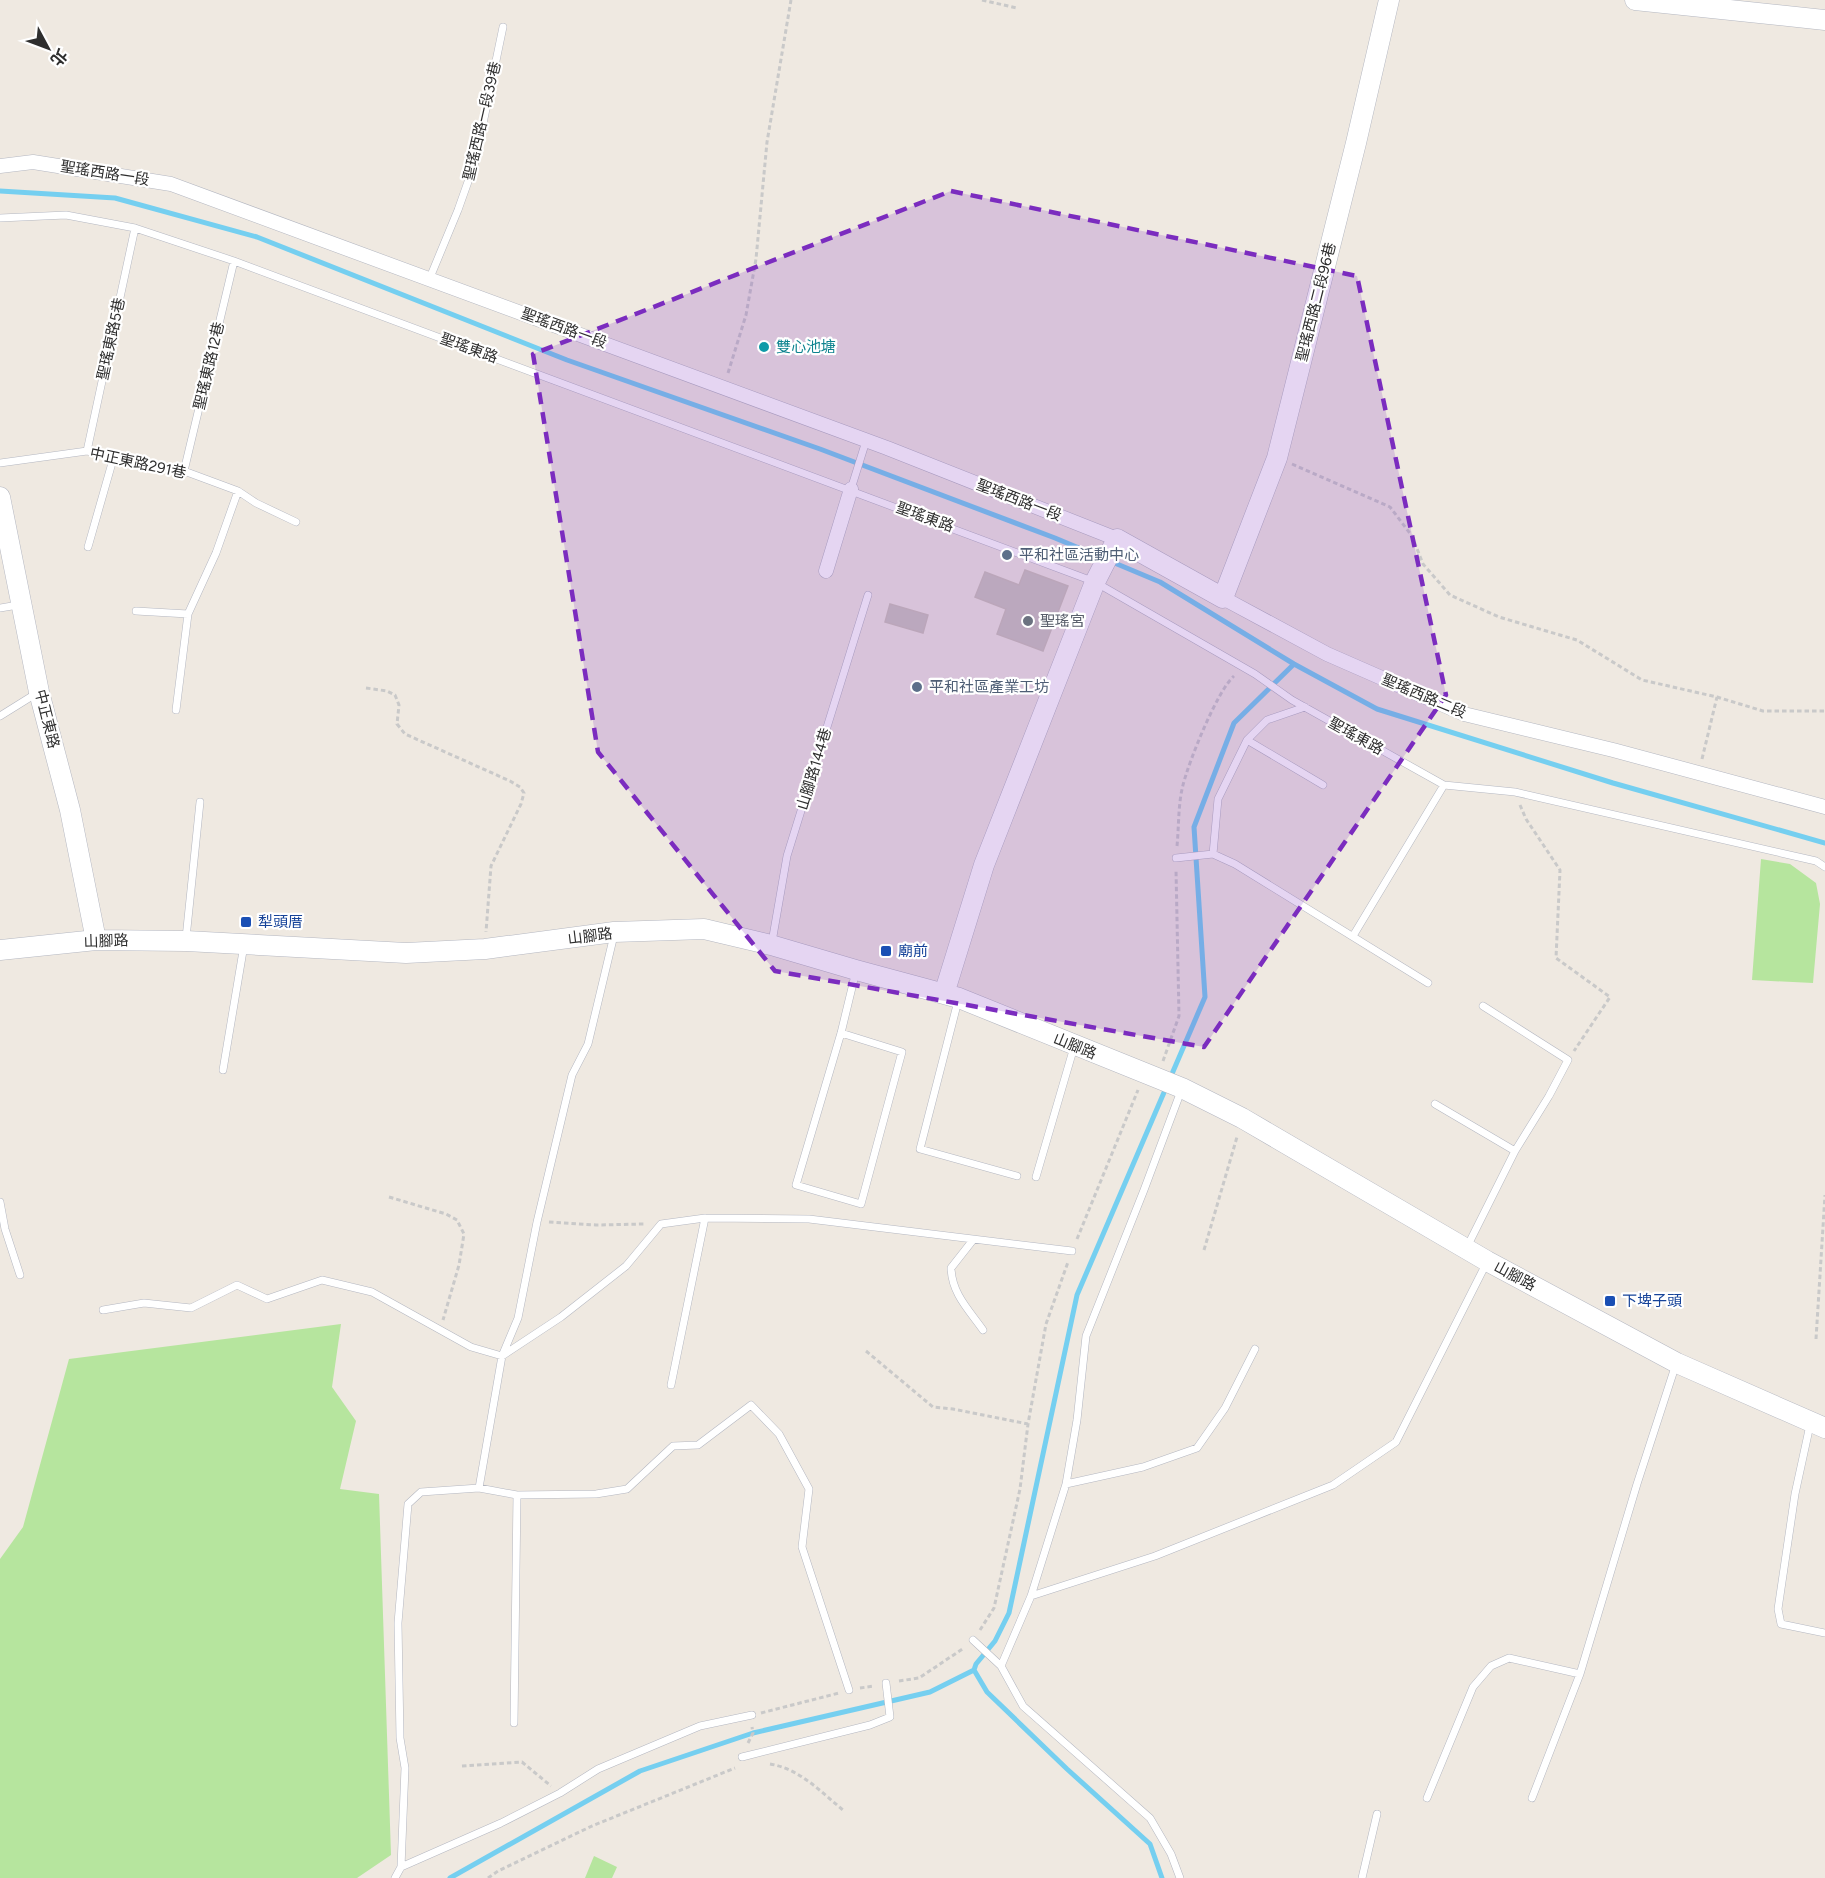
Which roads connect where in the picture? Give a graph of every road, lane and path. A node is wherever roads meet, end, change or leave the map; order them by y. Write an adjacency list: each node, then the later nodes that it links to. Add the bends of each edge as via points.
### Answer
1 (791, 0): 13 (path, via 767,142 756,259 746,315)
2 (982, 0): 5 (path)
3 (1389, 0): 17 (main road, 聖瑤西路二段96巷)
4 (1635, 0): 6 (main road)
5 (1017, 8)
6 (1825, 20)
7 (503, 27): 12 (lane, 聖瑤西路一段39巷, via 475,162)
8 (0, 166): 12 (street, 聖瑤西路一段, via 33,162 171,184)
9 (0, 218): 10 (lane, 聖瑤東路, via 66,215)
10 (135, 228): 11 (lane, 聖瑤東路); 15 (lane, 聖瑤東路5巷)
11 (234, 261): 19 (lane, 聖瑤東路12巷); 20 (lane, 聖瑤東路)
12 (429, 280): 13 (street, 聖瑤西路一段)
13 (723, 387): 14 (street, 聖瑤西路一段)
14 (866, 441): 20 (lane); 24 (street, 聖瑤西路一段)
15 (87, 451): 16 (lane, 中正東路291巷); 18 (lane, 中正東路291巷)
16 (114, 456): 19 (lane, 中正東路291巷); 25 (lane)
17 (1277, 458): 29 (main road, 聖瑤西路二段96巷); 37 (path, via 1390,507 1412,536 1423,564 1450,595 1499,617 1577,640 1642,680)
18 (0, 463)
19 (184, 471): 21 (lane, 中正東路291巷)
20 (850, 489): 26 (street); 27 (lane, 聖瑤東路)
21 (238, 491): 23 (lane, 中正東路291巷); 33 (lane)
22 (0, 497): 30 (main road, 中正東路)
23 (296, 522)
24 (1117, 539): 27 (main road); 29 (main road, 聖瑤西路二段)
25 (88, 547)
26 (826, 571)
27 (1097, 578): 34 (lane, 聖瑤東路); 62 (main road, via 984,865)
28 (868, 595): 57 (lane, 山腳路144巷, via 787,856)
29 (1223, 598): 43 (street, 聖瑤西路二段, via 1327,654 1464,714)
30 (21, 604): 31 (lane); 36 (main road, 中正東路)
31 (0, 608)
32 (136, 611): 33 (lane)
33 (188, 614): 39 (lane)
34 (1244, 668): 38 (lane, 聖瑤東路); 50 (path, via 1227,683 1182,786)
35 (366, 688): 58 (path, via 394,695 399,705 397,724 405,734 510,781 524,793 491,866)
36 (39, 692): 41 (lane); 54 (main road, 中正東路, via 70,810)
37 (1717, 697): 40 (path, via 1763,711); 43 (path)
38 (1305, 707): 42 (lane, via 1267,720); 45 (lane, 聖瑤東路)
39 (176, 710)
40 (1825, 711)
41 (0, 716)
42 (1247, 740): 44 (lane); 49 (lane, via 1218,799)
43 (1699, 773): 48 (street, 聖瑤西路二段)
44 (1323, 785)
45 (1444, 785): 46 (lane, 聖瑤東路); 53 (lane)
46 (1515, 792): 51 (lane, 聖瑤東路, via 1816,861); 66 (path, via 1526,819 1560,870 1556,958 1610,997)
47 (200, 802): 55 (lane)
48 (1825, 807)
49 (1214, 854): 50 (lane); 53 (lane)
50 (1176, 858): 68 (path, via 1179,1016 1165,1060)
51 (1825, 867)
52 (614, 932): 57 (main road, 山腳路, via 704,929); 58 (main road, 山腳路); 79 (lane, via 588,1044 572,1075)
53 (1353, 936): 61 (lane)
54 (96, 940): 55 (main road, 山腳路); 59 (main road, 山腳路)
55 (186, 941): 56 (main road, 山腳路)
56 (244, 944): 58 (main road, 山腳路, via 406,953); 67 (lane)
57 (771, 945): 60 (main road, 山腳路)
58 (485, 949)
59 (0, 950)
60 (856, 970): 62 (main road, 山腳路); 64 (lane)
61 (1428, 983)
62 (951, 996): 65 (main road, 山腳路); 73 (lane, via 920,1149)
63 (1483, 1006): 66 (lane)
64 (841, 1033): 64 (lane, via 902,1052 861,1204 796,1185)
65 (1074, 1046): 68 (main road, 山腳路); 74 (lane)
66 (1568, 1060): 72 (lane)
67 (223, 1070)
68 (1151, 1076): 69 (main road, 山腳路); 83 (path)
69 (1182, 1088): 71 (main road, 山腳路); 98 (lane, via 1086,1336)
70 (1436, 1104): 72 (lane)
71 (1242, 1118): 82 (main road, 山腳路); 84 (path)
72 (1515, 1151): 82 (lane)
73 (1017, 1176)
74 (1036, 1177)
75 (1825, 1195): 90 (path)
76 (389, 1197): 88 (path, via 446,1214 457,1220 464,1234)
77 (0, 1202): 86 (lane)
78 (705, 1218): 80 (lane); 81 (lane, via 809,1220); 95 (lane)
79 (537, 1222): 80 (path); 93 (lane, via 518,1318)
80 (661, 1224): 93 (lane, via 626,1266 561,1317)
81 (973, 1240): 83 (lane); 89 (lane, via 951,1268 951,1282)
82 (1466, 1249): 85 (main road, 山腳路)
83 (1072, 1251): 96 (path, via 1046,1324)
84 (1204, 1251)
85 (1487, 1261): 94 (main road, 山腳路); 101 (lane, via 1396,1442 1333,1485 1155,1557)
86 (20, 1275)
87 (103, 1310): 88 (lane, via 144,1303 191,1308 237,1285 267,1299 322,1280 372,1292)
88 (440, 1330): 93 (lane, via 471,1347)
89 (983, 1330)
90 (1816, 1339)
91 (1255, 1349): 98 (lane, via 1225,1408 1197,1448 1143,1467)
92 (866, 1351): 96 (path, via 933,1407)
93 (502, 1356): 99 (lane)
94 (1677, 1363): 97 (main road, 山腳路); 105 (lane)
95 (671, 1385)
96 (1028, 1424): 103 (path, via 1020,1489 994,1608)
97 (1818, 1425): 102 (lane, via 1795,1494 1778,1608 1781,1624)
98 (1066, 1484): 101 (lane)
99 (479, 1488): 100 (lane); 120 (lane, via 421,1492 408,1504 398,1623 400,1738 405,1768)
100 (518, 1495): 107 (lane, via 596,1494 627,1489 673,1446 698,1445 751,1405 779,1434 809,1489 802,1546); 109 (lane)
101 (1031, 1596): 104 (lane)
102 (1825, 1633)
103 (973, 1640): 104 (lane); 106 (path, via 918,1678)
104 (1001, 1666): 123 (lane, via 1023,1706 1150,1818 1172,1854)
105 (1580, 1674): 116 (lane); 117 (lane, via 1509,1658 1491,1666 1473,1687)
106 (886, 1683): 107 (path); 110 (lane, via 890,1717)
107 (849, 1690): 108 (path)
108 (752, 1715): 110 (path, via 753,1733); 115 (lane, via 699,1726 598,1769)
109 (514, 1723)
110 (742, 1757): 114 (path)
111 (762, 1765): 118 (path, via 794,1771)
112 (462, 1766): 115 (path, via 522,1762)
113 (744, 1767): 114 (path)
114 (735, 1768): 122 (path, via 592,1826)
115 (560, 1793): 120 (lane)
116 (1532, 1797)
117 (1427, 1798)
118 (843, 1810)
119 (1377, 1814): 124 (lane)
120 (401, 1867): 121 (lane)
121 (395, 1878)
122 (488, 1878)
123 (1180, 1878)
124 (1362, 1878)

